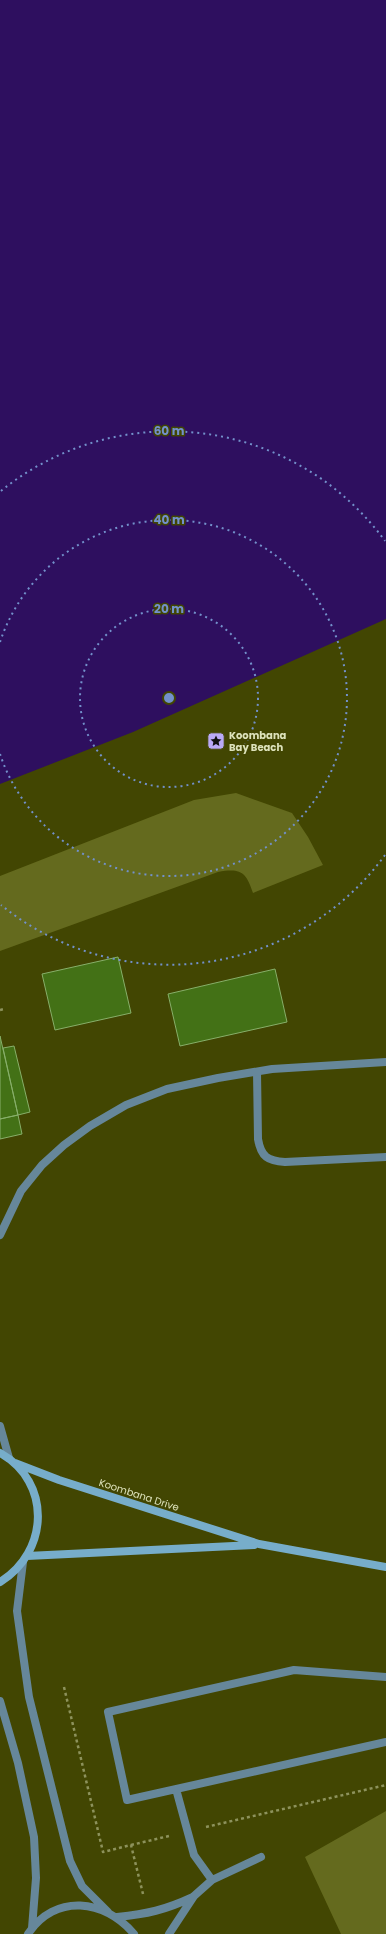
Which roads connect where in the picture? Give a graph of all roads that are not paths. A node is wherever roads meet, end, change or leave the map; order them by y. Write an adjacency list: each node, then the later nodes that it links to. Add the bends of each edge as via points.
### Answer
1 (386, 1062): 2 (street)
2 (256, 1072): 3 (street, via 258,1139 260,1149 266,1157 286,1162); 4 (street, via 167,1089 126,1105 90,1126 42,1165 22,1191)
3 (386, 1157)
4 (0, 1235)
5 (0, 1426): 7 (street)
6 (0, 1452): 7 (main road)
7 (12, 1460): 8 (main road, Koombana Drive, via 59,1480); 9 (main road, via 28,1478 36,1497 35,1538)
8 (259, 1544): 9 (main road, Koombana Drive); 10 (main road, Koombana Drive)
9 (25, 1559): 11 (main road, via 9,1577); 19 (street, via 17,1611 29,1697 70,1861 82,1886)
10 (386, 1567)
11 (0, 1582)
12 (386, 1677): 15 (street, via 294,1670 108,1712 127,1800)
13 (0, 1701): 21 (street, via 18,1763 34,1837 36,1878)
14 (386, 1742): 15 (street)
15 (176, 1789): 17 (street, via 194,1855)
16 (261, 1857): 17 (street)
17 (212, 1880): 18 (street)
18 (194, 1896): 20 (street, via 172,1907 150,1913); 23 (street)
19 (108, 1912): 20 (street); 21 (street, via 88,1906 67,1907 48,1914)
20 (117, 1917): 22 (street)
21 (30, 1931)
22 (134, 1934)
23 (169, 1934)

